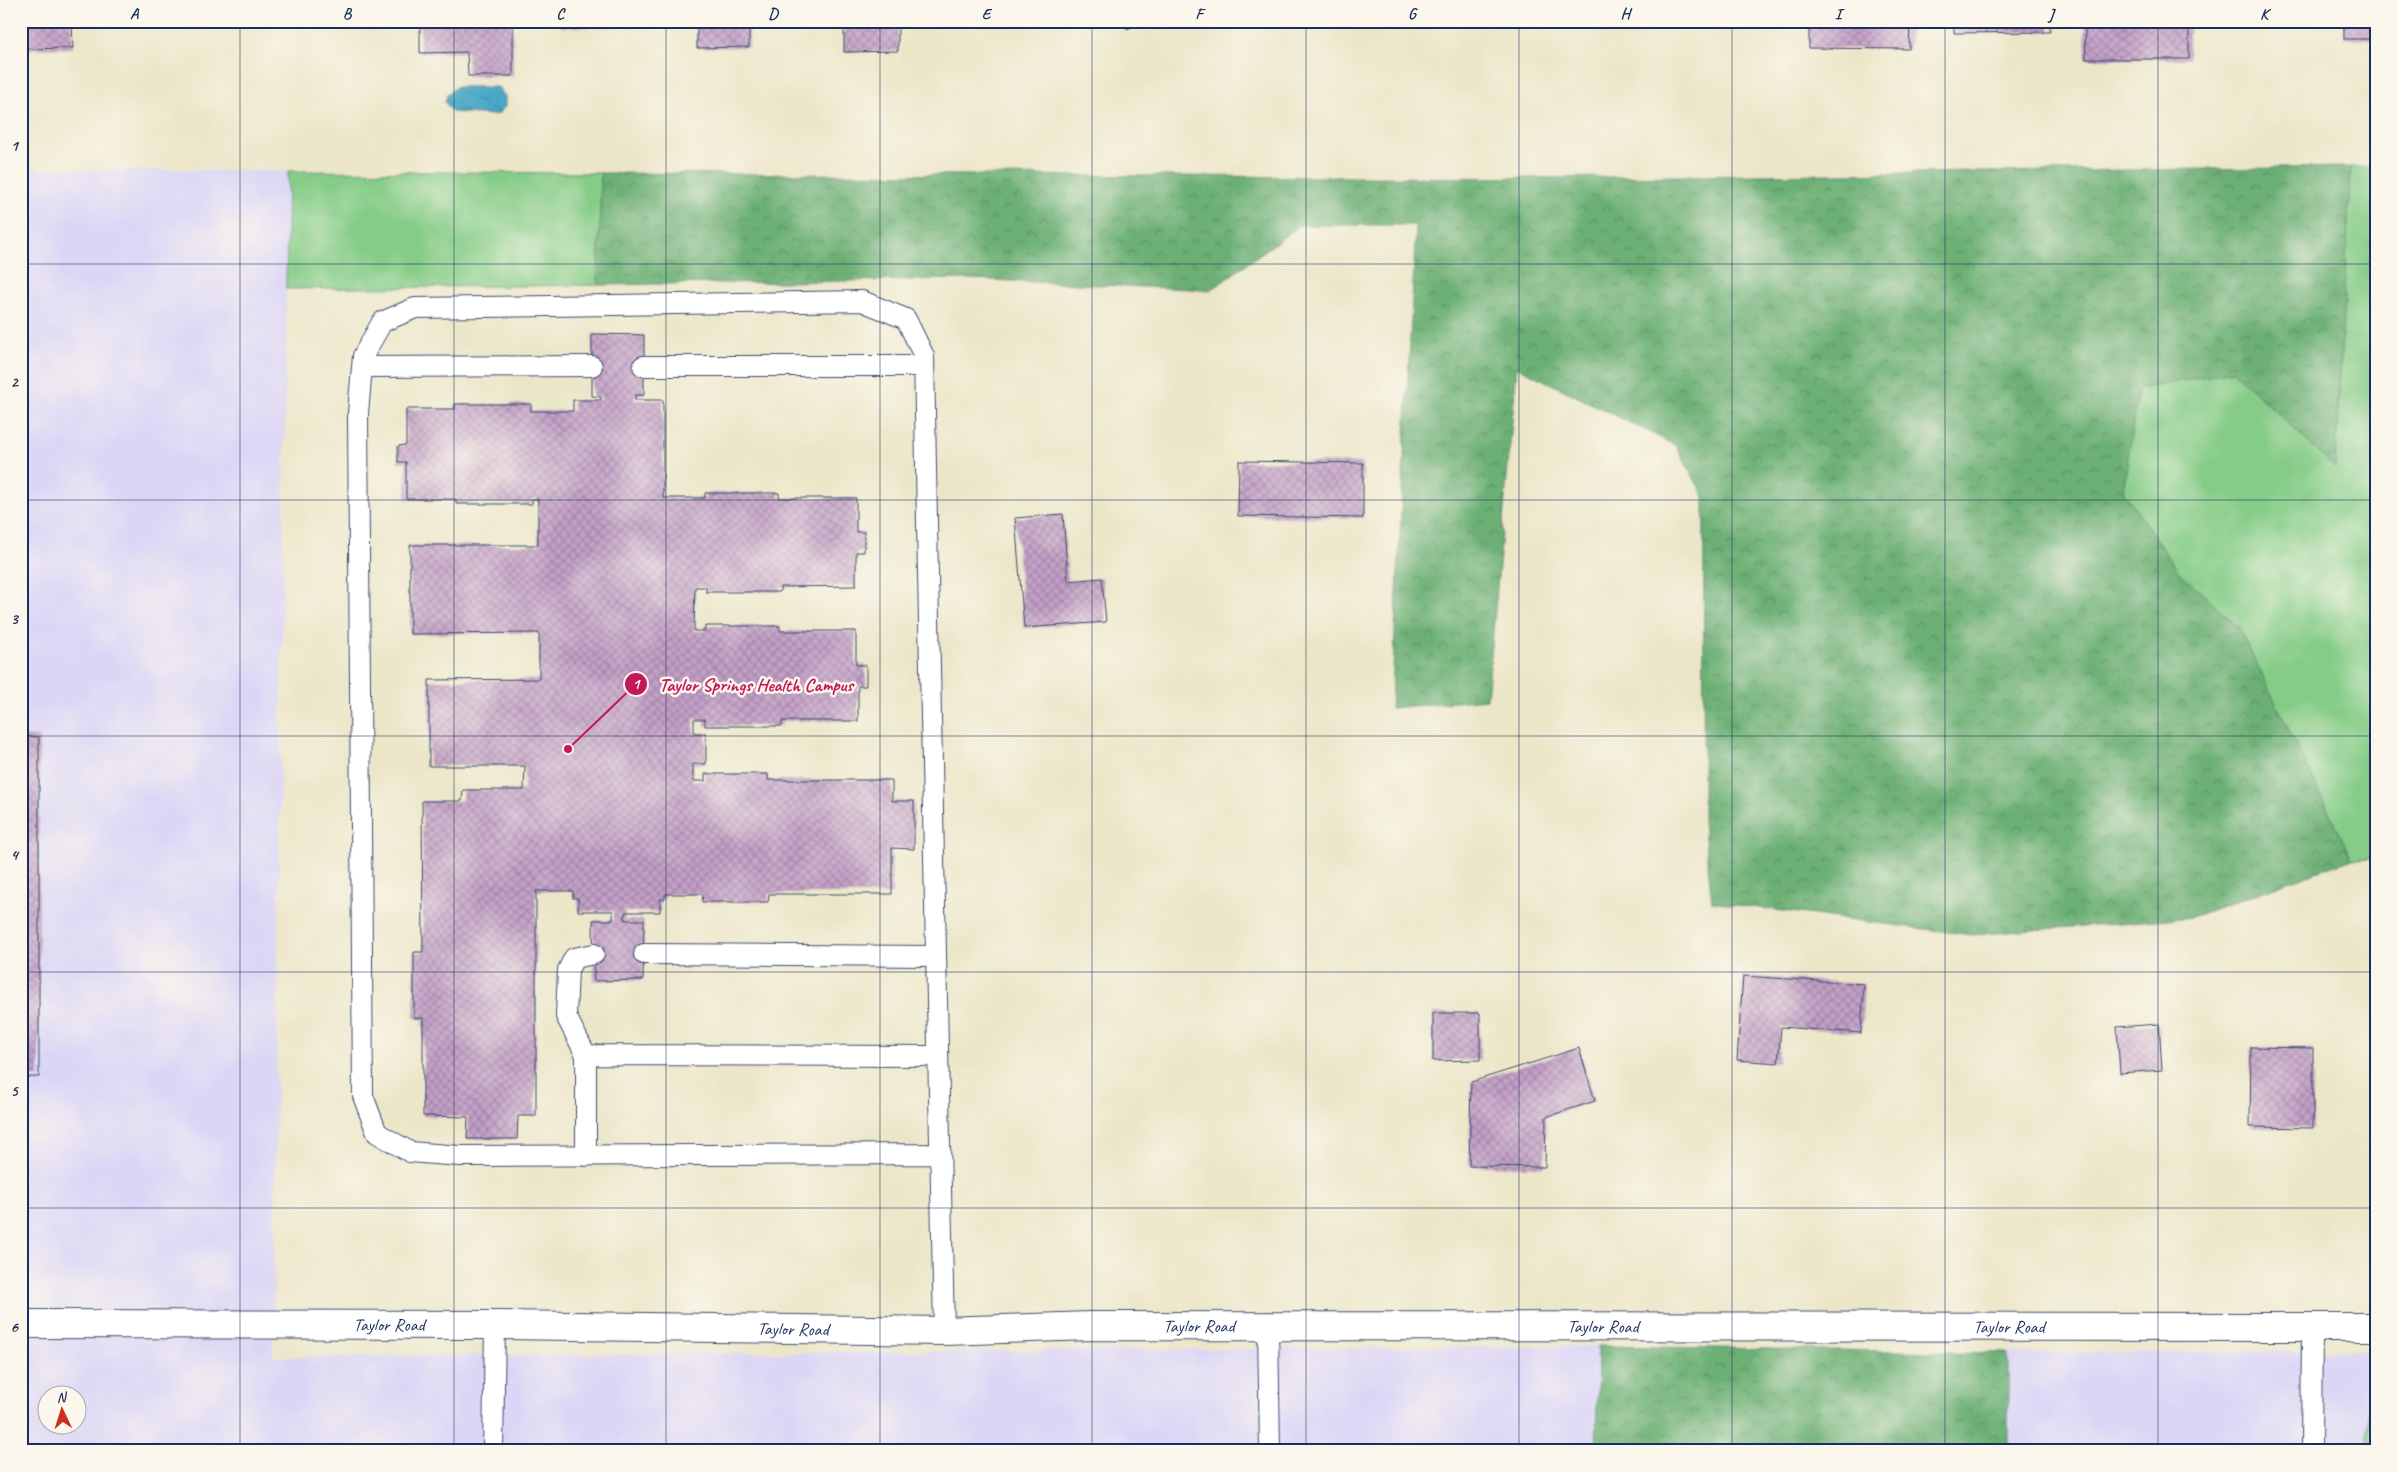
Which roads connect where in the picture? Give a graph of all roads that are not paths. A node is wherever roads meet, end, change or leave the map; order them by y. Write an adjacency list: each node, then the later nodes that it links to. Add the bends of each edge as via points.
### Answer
1 (592, 366): 4 (lane)
2 (643, 366): 3 (lane)
3 (924, 366): 4 (lane, via 924,356 906,319 862,301 414,308 382,322 363,356); 7 (lane)
4 (362, 367): 11 (lane, via 358,414 363,1096 377,1133 410,1152 460,1156)
5 (594, 954): 8 (lane, via 574,958 568,970 566,1016)
6 (644, 954): 7 (lane)
7 (934, 956): 9 (lane)
8 (586, 1055): 9 (lane); 11 (lane)
9 (936, 1056): 10 (lane)
10 (939, 1154): 11 (lane); 17 (lane)
11 (586, 1156)
12 (21, 1324): 13 (main road, Taylor Road)
13 (495, 1325): 17 (main road, Taylor Road); 18 (lane)
14 (1268, 1327): 15 (main road, Taylor Road); 17 (main road, Taylor Road, via 1090,1326); 19 (lane)
15 (2312, 1327): 16 (main road, Taylor Road); 20 (lane)
16 (2377, 1327)
17 (944, 1331)
18 (493, 1451)
19 (1270, 1451)
20 (2311, 1451)

